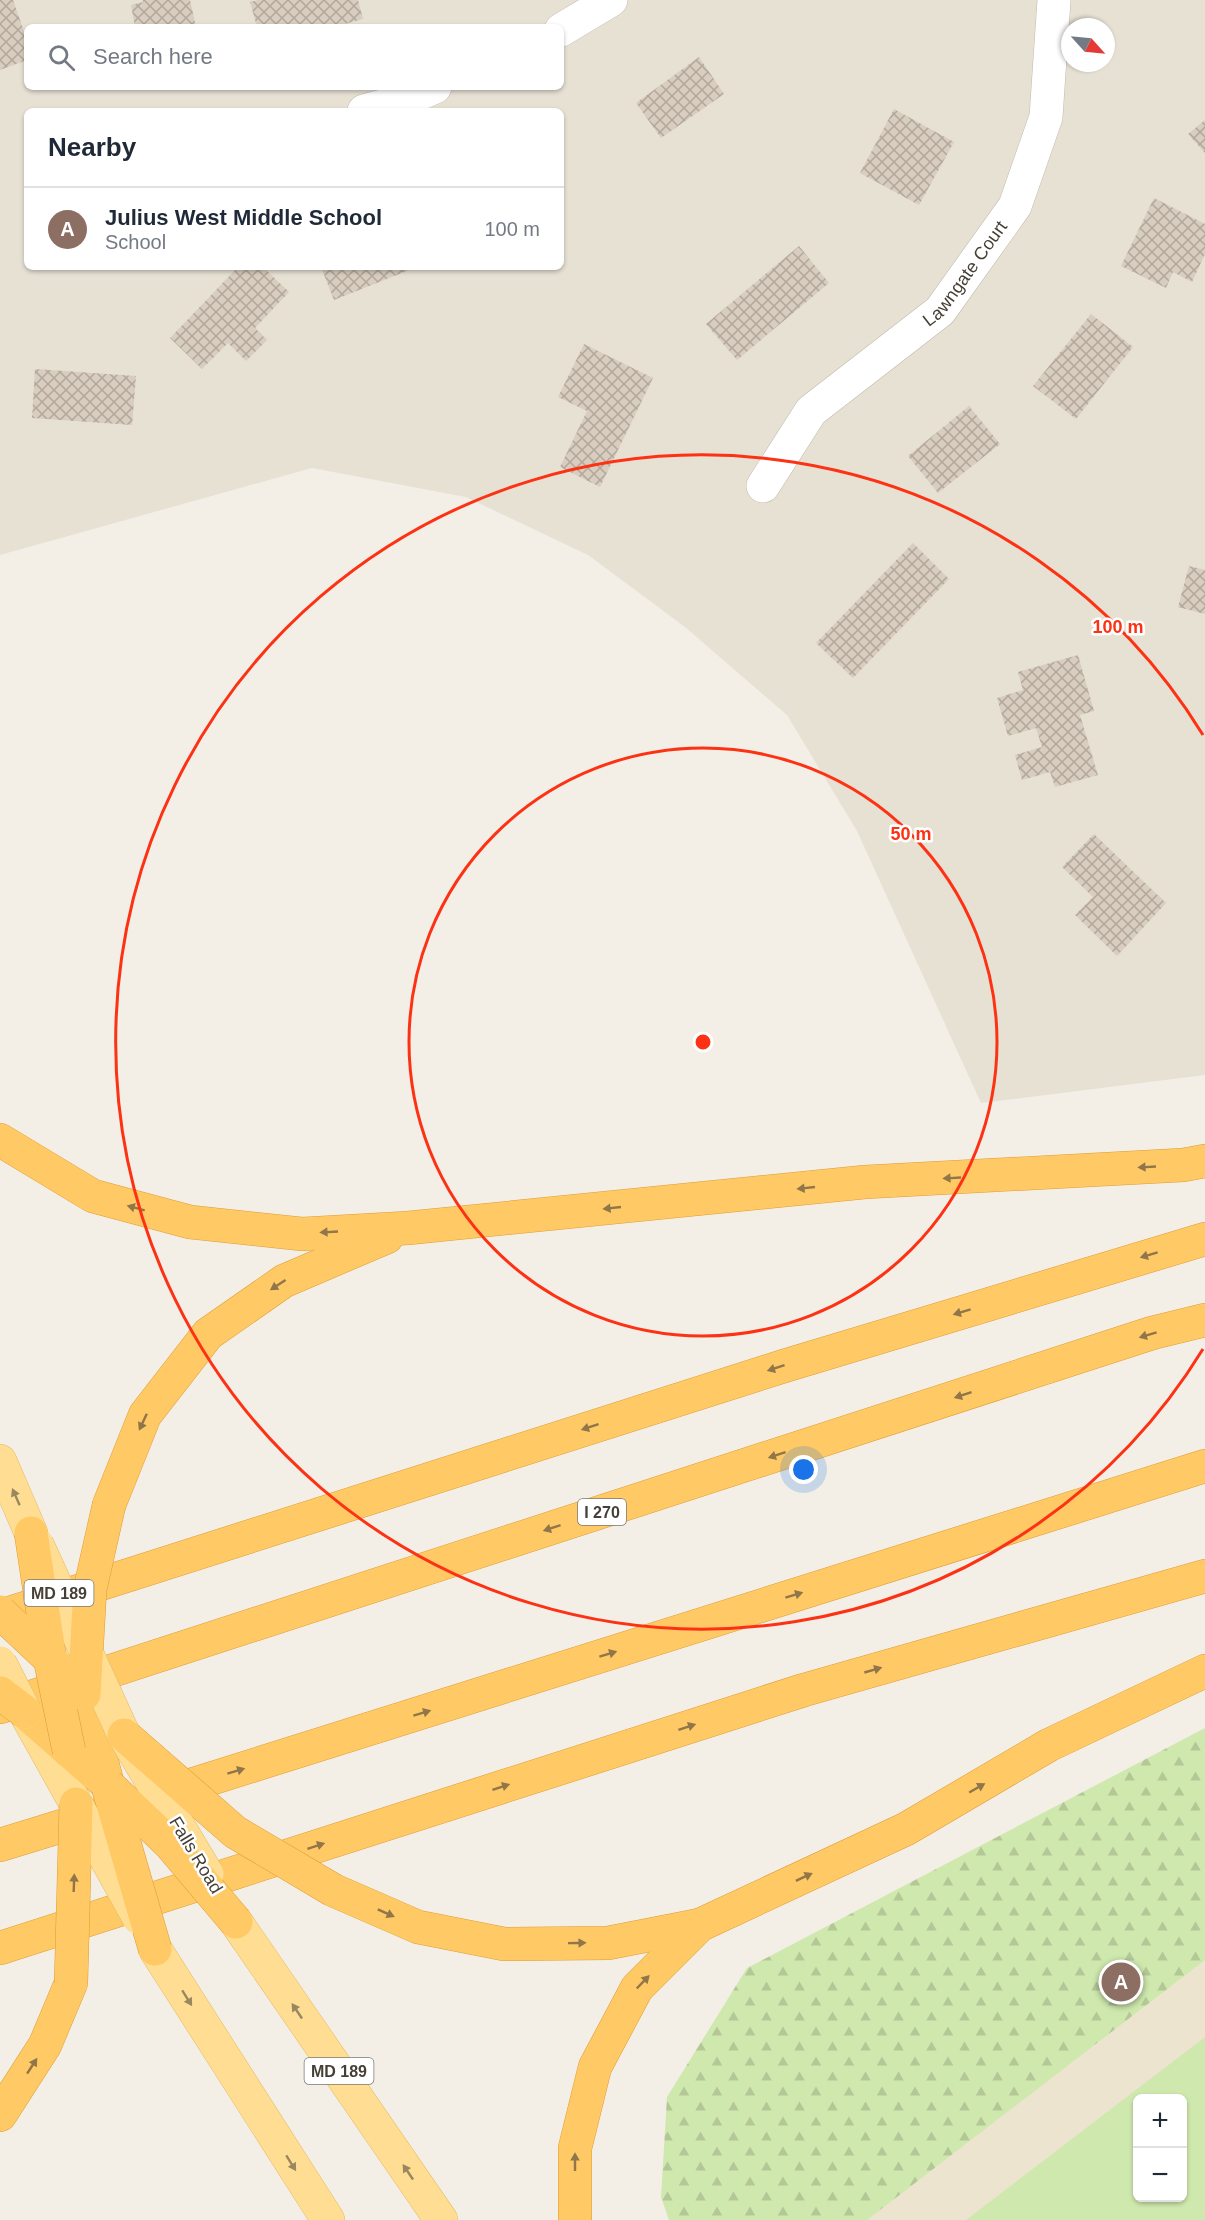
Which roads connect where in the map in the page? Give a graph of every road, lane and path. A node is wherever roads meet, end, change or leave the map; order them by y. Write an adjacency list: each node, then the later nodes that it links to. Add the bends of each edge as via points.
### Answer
1 (611, 0): 3 (street)
2 (1054, 0): 6 (street, Lawngate Court, via 1046,117 1015,206 940,311 811,411)
3 (564, 28)
4 (428, 90): 5 (street)
5 (375, 108)
6 (763, 486)
7 (0, 1140): 9 (highway, one-way to 7, via 302,1234 190,1222 93,1196)
8 (1205, 1161): 9 (highway, one-way to 9, via 865,1182)
9 (408, 1228): 17 (highway, one-way to 17, bridge, via 284,1281 208,1334 145,1415 109,1505 90,1589)
10 (1205, 1239): 16 (highway, one-way to 16, via 784,1366)
11 (1205, 1320): 22 (highway, I 270, one-way to 22, via 1152,1333)
12 (0, 1461): 14 (main road, Falls Road / MD 189, one-way to 12)
13 (1205, 1466): 27 (highway, one-way to 13)
14 (31, 1533): 17 (main road, Falls Road / MD 189, bridge); 18 (highway, bridge)
15 (1205, 1576): 30 (highway, one-way to 15, via 804,1690)
16 (0, 1614): 18 (highway, bridge)
17 (87, 1654): 21 (highway, bridge); 23 (main road, Falls Road / MD 189, bridge)
18 (50, 1659): 21 (highway, bridge); 24 (highway, bridge)
19 (0, 1664): 22 (main road, bridge)
20 (1205, 1671): 29 (highway, one-way to 20, via 906,1829 1049,1745)
21 (84, 1694): 23 (highway, bridge); 25 (highway)
22 (8, 1704): 24 (highway); 26 (main road)
23 (124, 1735): 28 (main road, Falls Road / MD 189, bridge); 29 (highway, one-way to 29, bridge, via 235,1832 333,1890 418,1927 504,1944 608,1943)
24 (69, 1751): 25 (highway); 26 (highway)
25 (108, 1785): 28 (highway, bridge, via 170,1844); 31 (highway, bridge)
26 (76, 1803): 31 (main road, bridge); 32 (highway, one-way to 26, bridge, via 45,2045 71,1983)
27 (0, 1845)
28 (236, 1922): 34 (main road, Falls Road / MD 189, one-way to 28)
29 (700, 1925): 35 (highway, one-way to 29, via 575,2148 595,2067 637,1988)
30 (0, 1948)
31 (155, 1949): 33 (main road, one-way to 33)
32 (0, 2115)
33 (328, 2220)
34 (441, 2220)
35 (575, 2220)

